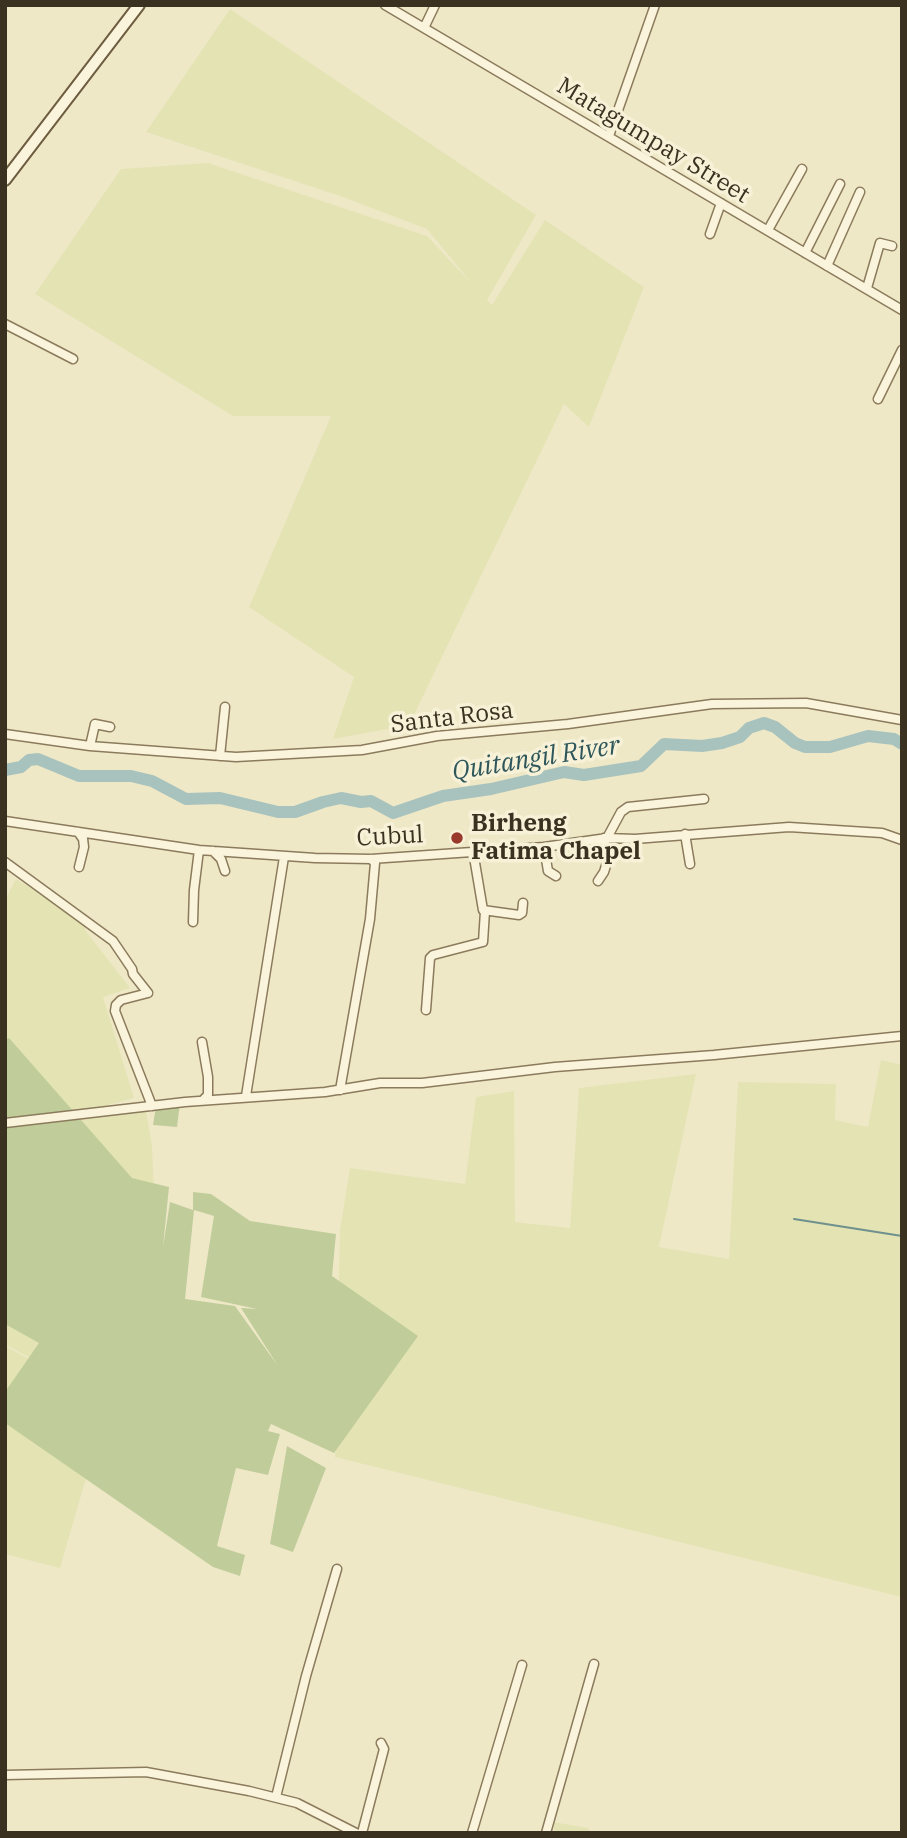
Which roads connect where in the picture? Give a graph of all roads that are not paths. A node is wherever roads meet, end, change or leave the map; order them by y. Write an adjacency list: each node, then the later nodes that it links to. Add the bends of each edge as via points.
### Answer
1 (385, 5): 5 (street, Matagumpay Street)
2 (435, 5): 5 (street)
3 (655, 5): 6 (street)
4 (136, 6): 8 (street)
5 (424, 28): 6 (street, Matagumpay Street)
6 (609, 136): 11 (street, Matagumpay Street)
7 (802, 169): 12 (street)
8 (5, 180)
9 (840, 184): 15 (street)
10 (859, 192): 16 (street)
11 (720, 203): 12 (street, Matagumpay Street); 13 (street)
12 (768, 230): 15 (street, Matagumpay Street)
13 (710, 234)
14 (892, 246): 17 (street, via 880,243)
15 (806, 253): 16 (street, Matagumpay Street)
16 (827, 266): 17 (street, Matagumpay Street)
17 (867, 288): 18 (street, Matagumpay Street)
18 (902, 310)
19 (5, 324): 21 (street)
20 (902, 350): 22 (street)
21 (73, 359)
22 (878, 399)
23 (225, 707): 28 (street)
24 (902, 720): 28 (street, Santa Rosa, via 806,703 712,704 438,736 362,750)
25 (110, 727): 27 (street, via 95,724)
26 (5, 734): 27 (street, Santa Rosa)
27 (90, 746): 28 (street, Santa Rosa)
28 (220, 756)
29 (704, 799): 33 (street, via 628,807)
30 (5, 821): 31 (street, Cubul)
31 (78, 832): 36 (street, Cubul); 43 (street, via 84,847)
32 (685, 834): 33 (street, Cubul); 34 (street, Cubul, via 789,827 881,833); 42 (street)
33 (606, 838): 35 (street, Cubul); 46 (street, via 608,859)
34 (902, 840)
35 (544, 847): 38 (street, Cubul); 45 (street, via 548,871)
36 (199, 850): 37 (street, Cubul); 49 (street)
37 (213, 851): 39 (street, Cubul); 44 (street)
38 (473, 851): 40 (street, Cubul); 48 (street)
39 (284, 857): 40 (street, Cubul); 54 (street)
40 (371, 859): 53 (street, via 375,863 370,919)
41 (5, 862): 56 (street, via 113,941 148,993 121,1000 114,1011)
42 (690, 864)
43 (79, 867)
44 (225, 871)
45 (556, 876)
46 (598, 881)
47 (523, 903): 48 (street, via 519,915)
48 (485, 911): 50 (street, via 483,942 430,958)
49 (193, 922)
50 (426, 1010)
51 (902, 1036): 53 (street)
52 (202, 1042): 55 (street, via 208,1076)
53 (340, 1090): 54 (street)
54 (246, 1096): 55 (street)
55 (204, 1100): 56 (street)
56 (152, 1105): 57 (street)
57 (5, 1123)
58 (337, 1569): 63 (street)
59 (594, 1664): 66 (street)
60 (522, 1665): 65 (street)
61 (381, 1743): 64 (street, via 384,1749)
62 (5, 1775): 63 (street, via 146,1772)
63 (276, 1797): 64 (street)
64 (359, 1833)
65 (472, 1833)
66 (546, 1833)

